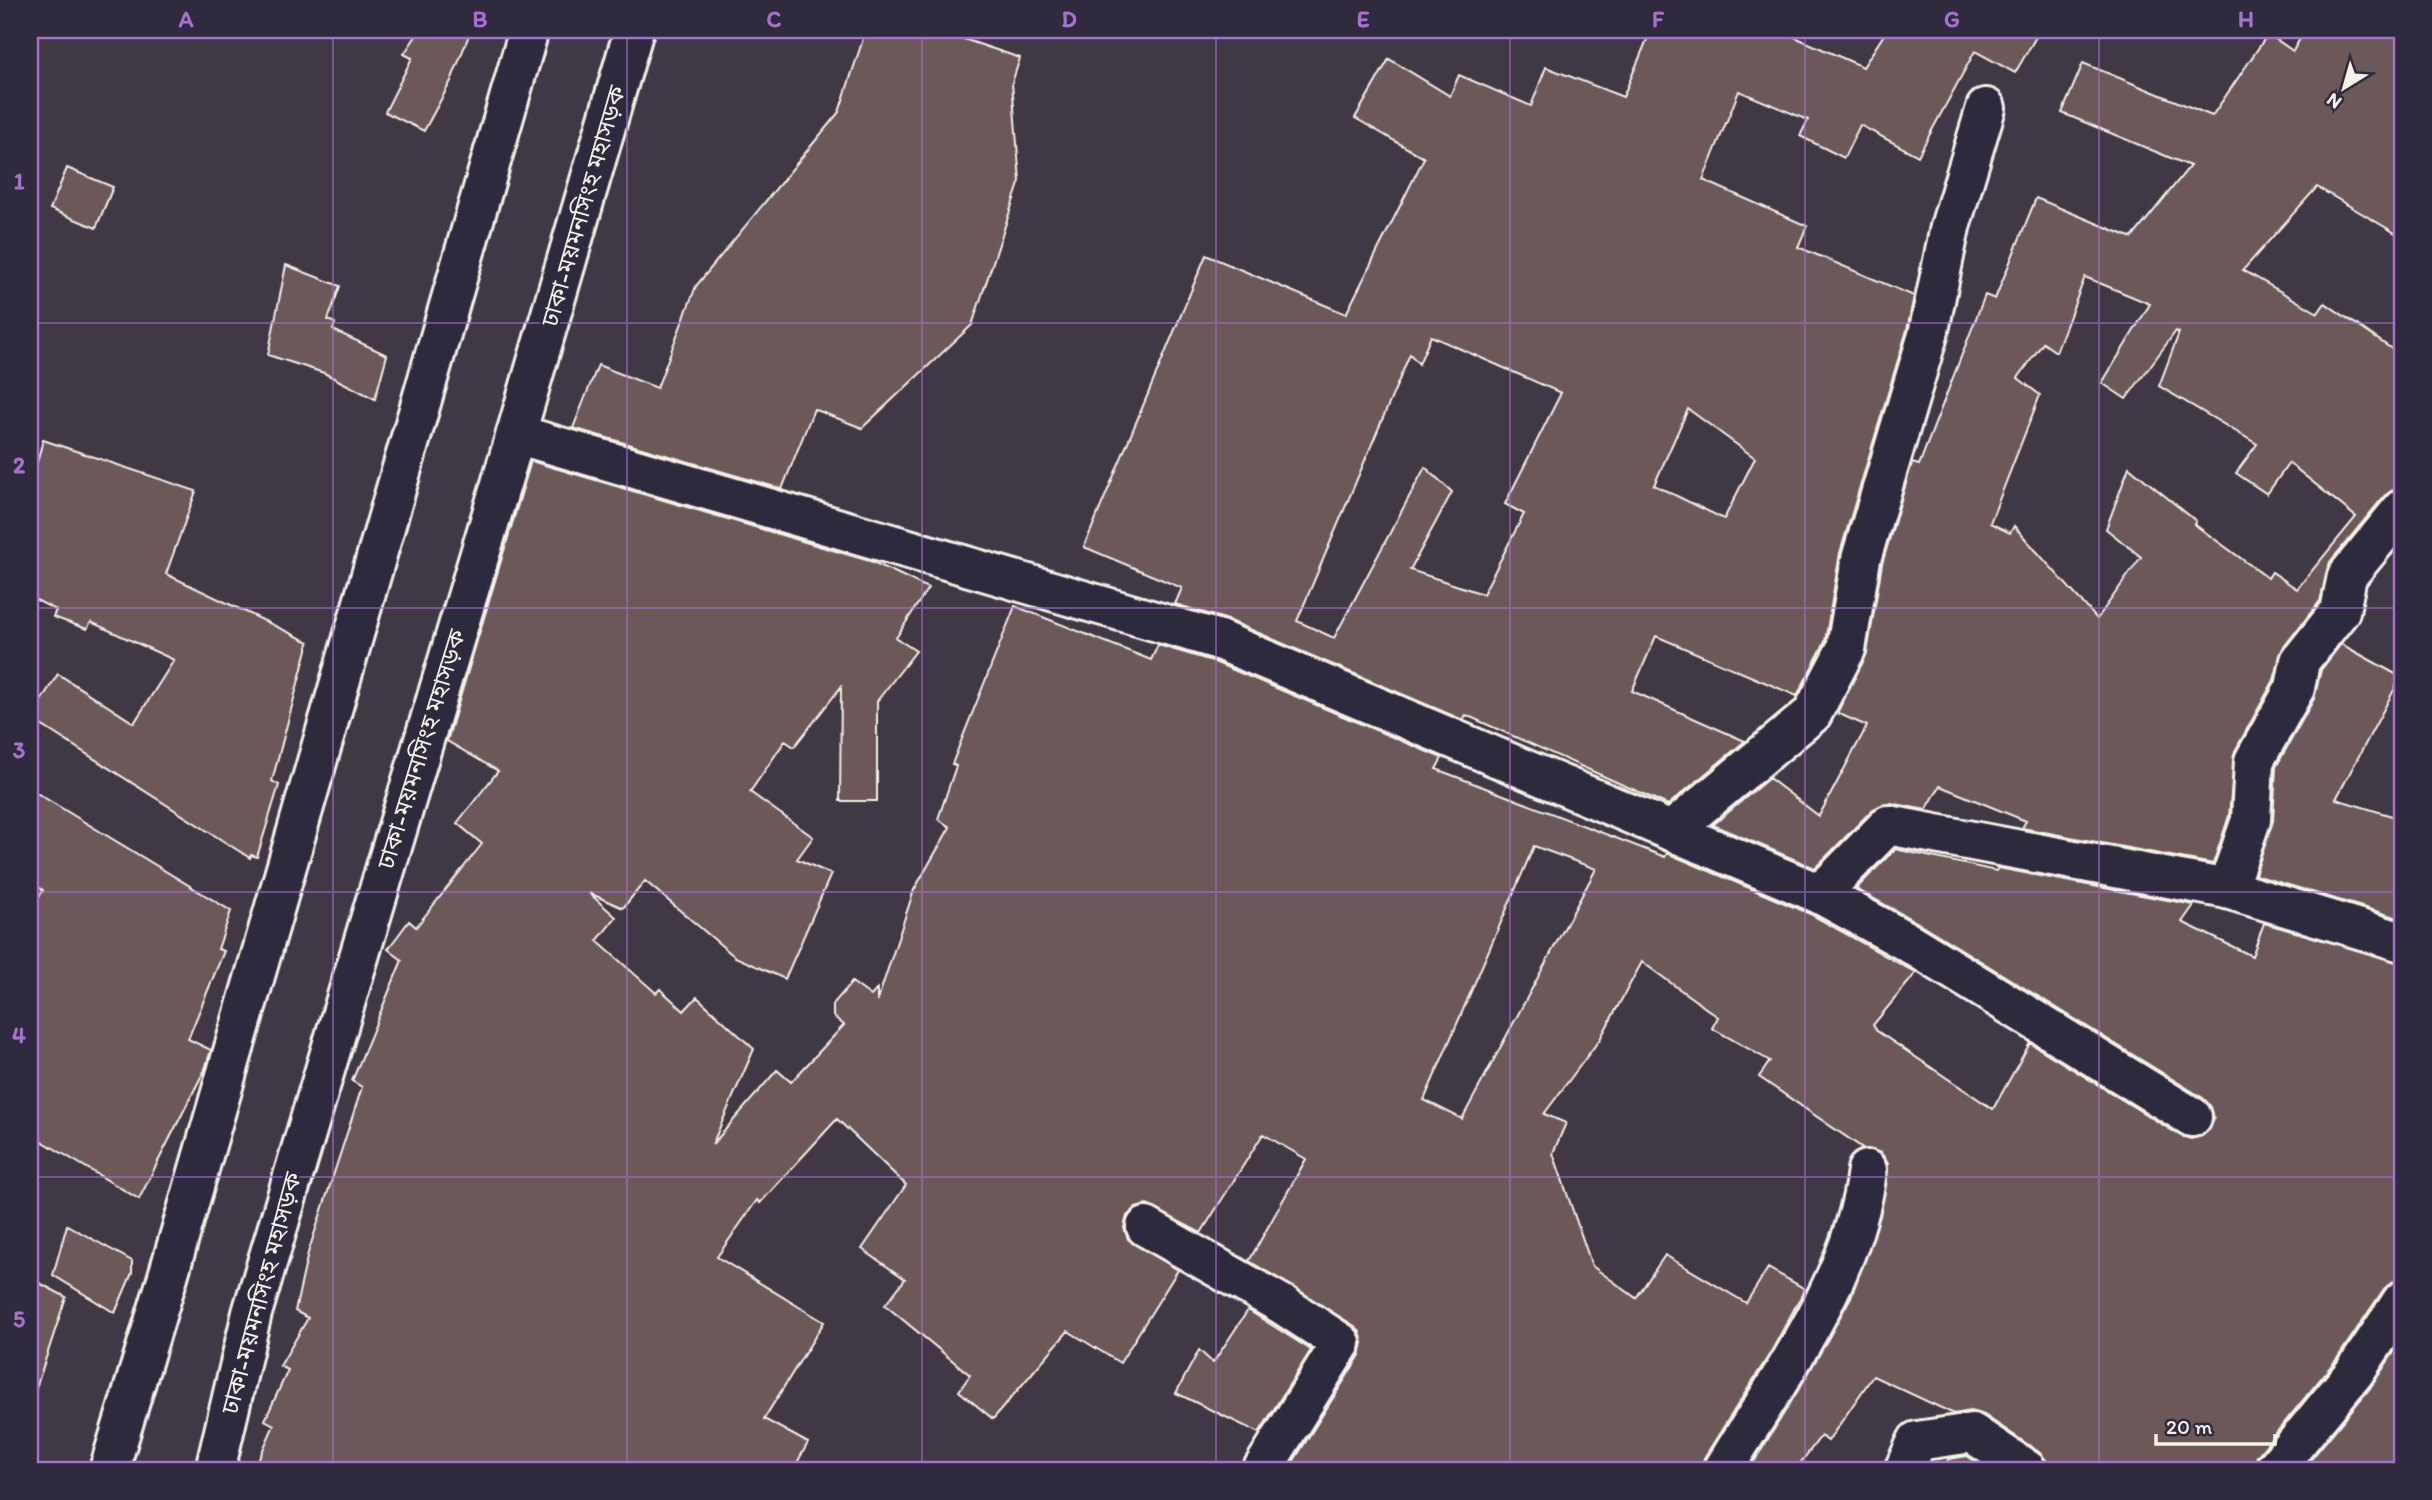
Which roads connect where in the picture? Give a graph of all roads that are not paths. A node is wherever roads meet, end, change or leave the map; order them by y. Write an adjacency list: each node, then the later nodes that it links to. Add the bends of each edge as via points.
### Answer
1 (529, 30): 14 (main road)
2 (634, 30): 4 (main road, ঢাকা-ময়মনসিংহ মহাসড়ক)
3 (1986, 108): 6 (main road, via 1950,227 1928,335 1861,559 1846,649 1812,714)
4 (516, 435): 6 (main road, via 1219,640); 15 (main road, ঢাকা-ময়মনসিংহ মহাসড়ক, via 252,1313)
5 (2402, 509): 7 (main road, via 2347,576 2340,611 2300,661 2295,688 2254,761 2252,820)
6 (1671, 831): 8 (main road)
7 (2227, 889): 8 (main road, via 1888,825); 9 (main road)
8 (1820, 894): 10 (main road, via 1911,944)
9 (2402, 942)
10 (2192, 1117)
11 (1867, 1170): 17 (main road, via 1848,1253)
12 (1146, 1227): 16 (main road, via 1341,1343)
13 (2402, 1301): 20 (main road, via 2354,1373)
14 (109, 1470)
15 (215, 1470)
16 (1262, 1470)
17 (1723, 1470)
18 (1904, 1470): 19 (main road, via 1917,1441 1972,1433)
19 (2027, 1470)
20 (2274, 1470)

